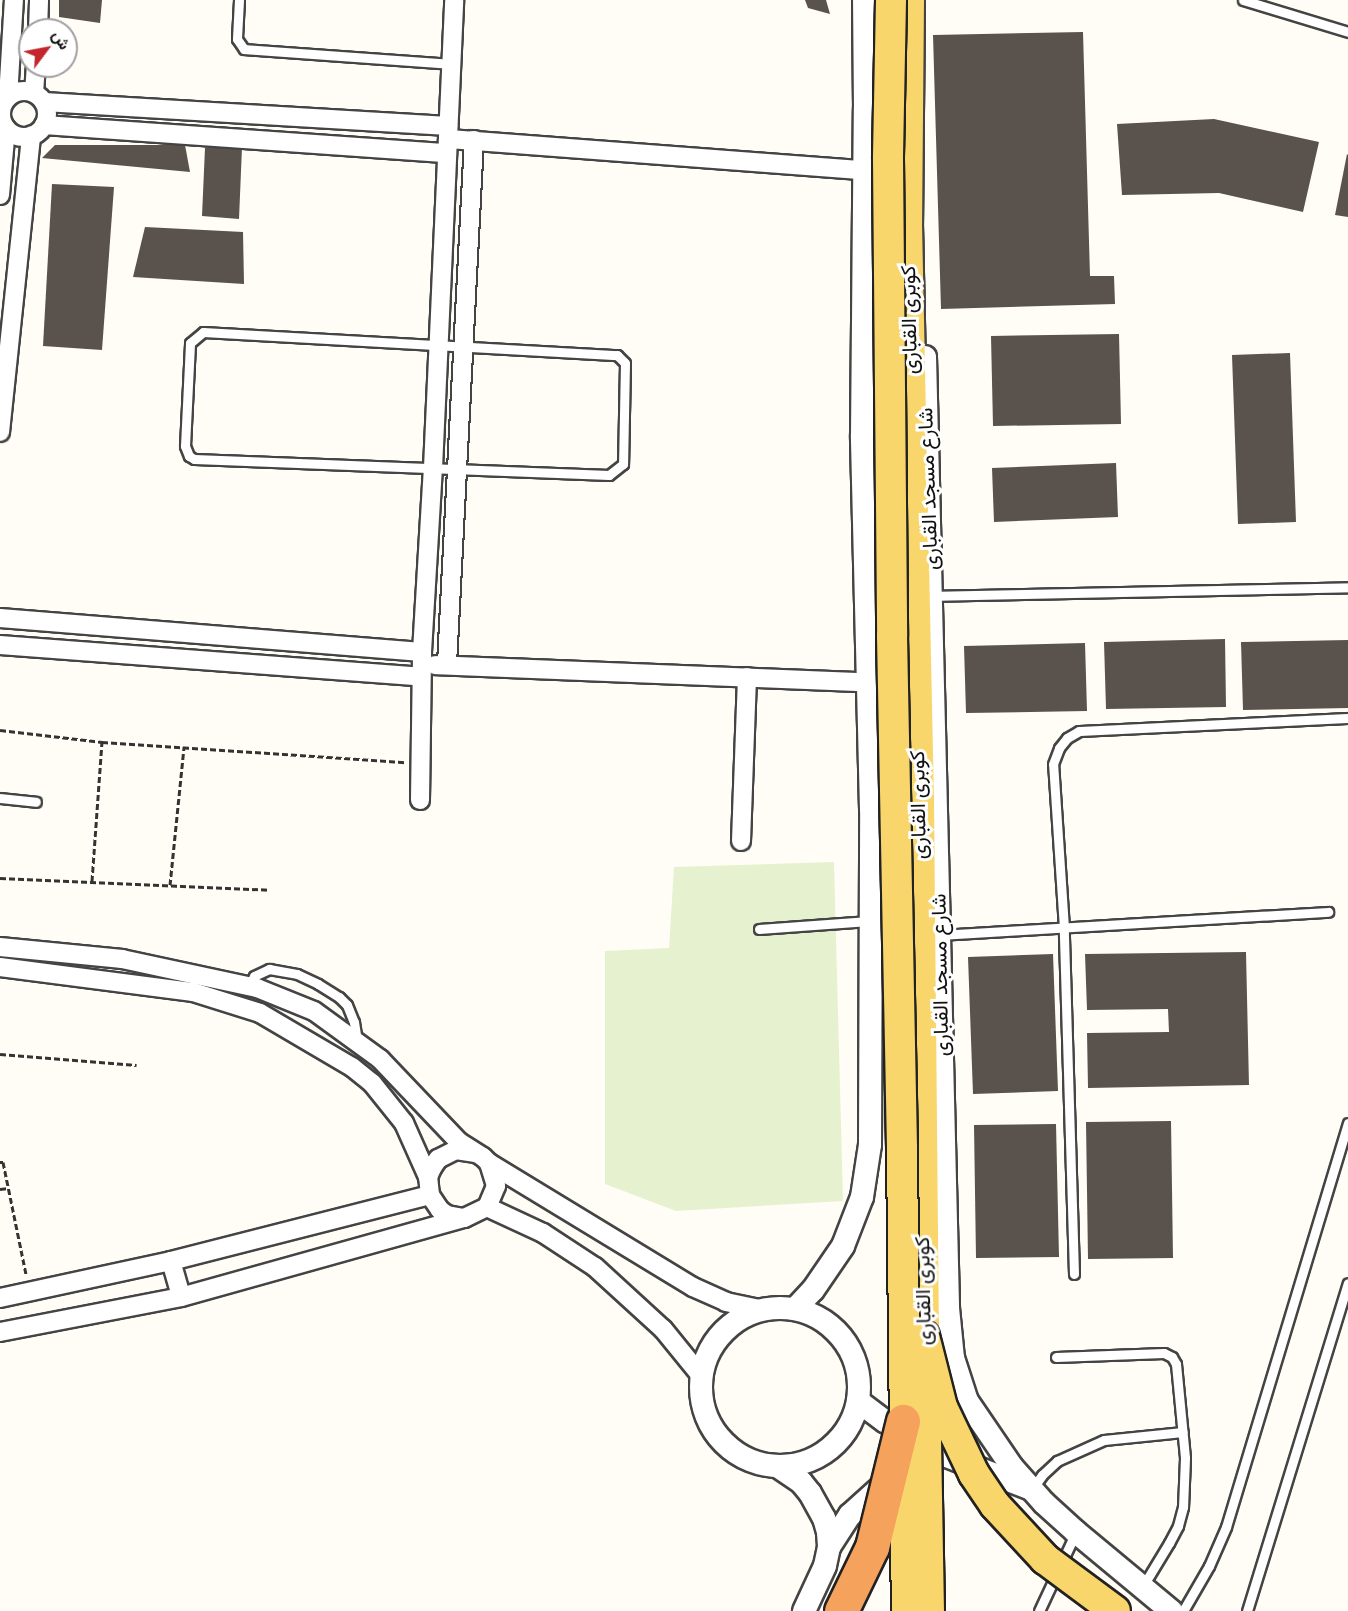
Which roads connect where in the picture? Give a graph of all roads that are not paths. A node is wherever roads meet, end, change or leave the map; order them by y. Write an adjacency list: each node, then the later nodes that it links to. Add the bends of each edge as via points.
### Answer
1 (14, 0): 15 (street)
2 (39, 0): 10 (street)
3 (239, 0): 12 (lane, via 237,39 248,50)
4 (454, 0): 12 (street)
5 (864, 0): 20 (street)
6 (891, 0): 66 (main road, كوبرى القبارى, bridge, via 888,159 892,636)
7 (909, 0): 62 (main road, كوبرى القبارى, via 907,224)
8 (921, 0): 28 (street, شارع مسجد القبارى, via 921,241)
9 (1243, 0): 11 (lane)
10 (38, 18)
11 (1348, 32)
12 (451, 64): 18 (street)
13 (37, 78): 14 (street)
14 (39, 98): 15 (street, via 20,92); 17 (street, via 47,111); 18 (street)
15 (5, 99): 16 (street)
16 (3, 124): 17 (street, via 15,135); 21 (street)
17 (38, 131): 18 (street); 24 (street)
18 (447, 139): 19 (street); 22 (street)
19 (474, 140): 20 (street); 23 (street)
20 (864, 170): 34 (street, via 862,435)
21 (0, 195)
22 (438, 345): 23 (lane); 25 (street); 25 (lane, via 203,332 190,343 184,446 194,459)
23 (463, 346): 26 (street); 26 (lane, via 622,358 626,369 623,464 609,475)
24 (0, 432)
25 (434, 468): 26 (lane); 31 (street)
26 (457, 469): 32 (street)
27 (1348, 587): 28 (lane)
28 (931, 596): 44 (street, شارع مسجد القبارى)
29 (0, 618): 31 (street)
30 (0, 645): 31 (street)
31 (422, 664): 32 (street); 37 (street)
32 (447, 664): 33 (street)
33 (747, 677): 34 (street); 39 (street)
34 (867, 682): 41 (street)
35 (1348, 718): 42 (lane, via 1079,731 1067,738 1053,764)
36 (0, 798): 38 (lane)
37 (420, 800)
38 (36, 802)
39 (741, 841)
40 (1328, 912): 42 (lane)
41 (869, 921): 43 (lane); 60 (street, via 868,1171 843,1246)
42 (1064, 928): 44 (lane); 55 (lane)
43 (759, 929)
44 (939, 935): 70 (street, شارع مسجد القبارى, via 952,1358 958,1380 980,1422)
45 (0, 947): 47 (street, via 122,959)
46 (0, 967): 51 (street, via 193,992 260,1013 372,1083 404,1123)
47 (249, 986): 48 (street, via 295,1002); 48 (lane, via 254,976 268,969 313,981 347,1005)
48 (357, 1041): 50 (street, via 395,1074 452,1136)
49 (1348, 1123): 81 (lane, via 1226,1527)
50 (483, 1158): 51 (street, via 456,1150 446,1153 438,1159); 52 (street, via 496,1186); 59 (street, via 693,1287 726,1302)
51 (429, 1186): 53 (street, via 440,1210); 54 (street)
52 (487, 1207): 53 (street); 64 (street, via 543,1233 595,1267 663,1329)
53 (464, 1218): 57 (street)
54 (171, 1261): 57 (street); 58 (street)
55 (1074, 1274)
56 (1348, 1283): 82 (lane)
57 (181, 1297): 61 (street)
58 (0, 1298)
59 (763, 1310): 60 (street); 64 (street, via 734,1323 722,1334 712,1347)
60 (795, 1310): 65 (street, via 824,1321 845,1342 857,1370)
61 (0, 1332)
62 (924, 1336): 77 (main road, كوبرى القبارى, bridge); 79 (main road, bridge, via 934,1381 956,1442 995,1505 1045,1559)
63 (1056, 1357): 67 (lane, via 1164,1353 1172,1357 1176,1364)
64 (702, 1377): 69 (street, via 705,1409 720,1438 746,1458)
65 (858, 1401): 68 (street); 69 (street, via 846,1431 829,1448 809,1461)
66 (903, 1421): 75 (highway, bridge, via 872,1547); 76 (main road, كوبرى القبارى, bridge)
67 (1182, 1432): 70 (lane, via 1104,1440 1057,1461); 73 (lane, via 1185,1485 1178,1526)
68 (944, 1455): 70 (street); 72 (street, via 909,1468 877,1488 850,1515)
69 (777, 1466): 72 (street, via 801,1482 814,1499 824,1518)
70 (1032, 1489): 71 (street, شارع مسجد القبارى)
71 (1076, 1532): 73 (street, شارع مسجد القبارى); 78 (lane)
72 (829, 1547): 74 (street, via 818,1584)
73 (1142, 1588): 80 (street, شارع مسجد القبارى)
74 (804, 1611)
75 (841, 1611)
76 (907, 1611)
77 (929, 1611)
78 (1039, 1611)
79 (1115, 1611)
80 (1171, 1611)
81 (1183, 1611)
82 (1247, 1611)

